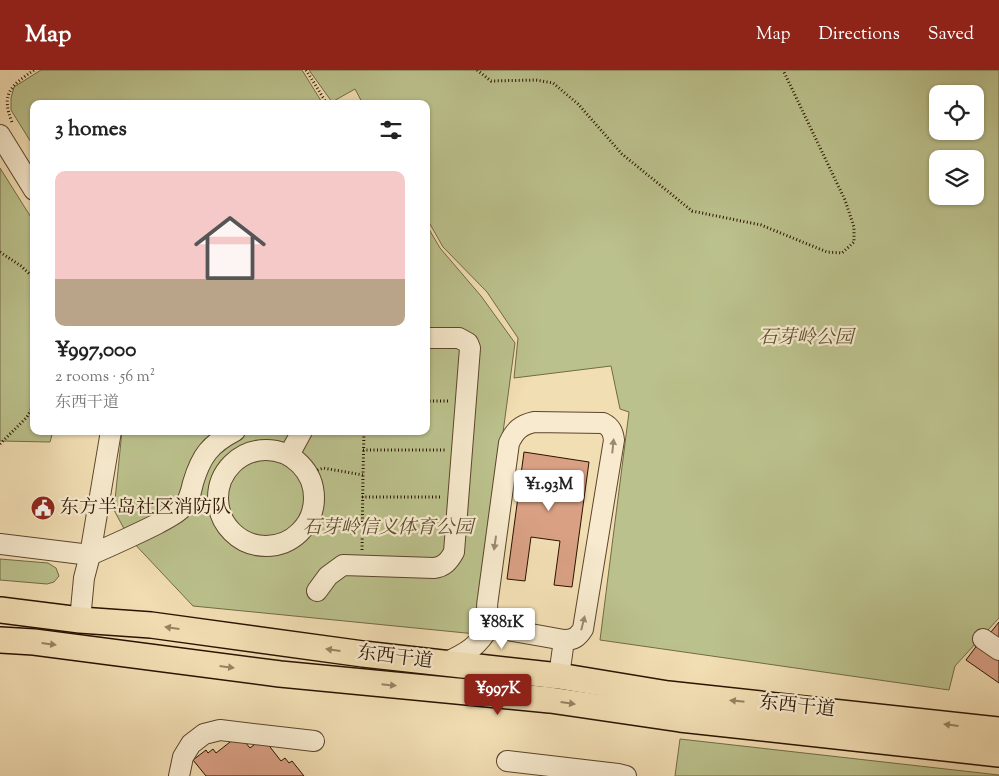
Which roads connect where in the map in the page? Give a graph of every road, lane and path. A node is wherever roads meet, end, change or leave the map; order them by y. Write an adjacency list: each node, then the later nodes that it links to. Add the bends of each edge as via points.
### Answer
1 (34, 70): 7 (path, via 11,86 6,94)
2 (306, 70): 5 (path)
3 (477, 70): 4 (path, via 491,81 553,83 578,104 622,154 692,211 761,225 827,252 842,253 854,242 854,227 845,200)
4 (783, 70)
5 (325, 100)
6 (0, 104): 7 (path)
7 (6, 106): 8 (path)
8 (8, 131): 9 (street)
9 (30, 181)
10 (0, 252): 11 (path)
11 (30, 274)
12 (430, 338): 20 (street, via 459,338 470,348)
13 (30, 412): 18 (path)
14 (110, 435): 28 (street)
15 (228, 435): 26 (street, via 204,454)
16 (364, 435): 19 (path)
17 (296, 443): 22 (street); 25 (street, via 277,450 261,449 246,453 233,461 223,474)
18 (0, 444)
19 (363, 450): 20 (path); 21 (path)
20 (463, 450): 23 (street)
21 (363, 475): 22 (path, via 323,468); 24 (path)
22 (309, 476): 25 (street, via 314,500 311,516 290,541 274,546 258,546 231,532 222,519)
23 (460, 496): 24 (path); 29 (street, via 454,552 446,564 441,567)
24 (362, 497): 29 (path)
25 (217, 501): 26 (street)
26 (188, 502): 28 (street, via 170,517)
27 (0, 544): 28 (street)
28 (90, 555): 32 (street)
29 (361, 566): 30 (street, via 337,569)
30 (317, 591)
31 (0, 610): 32 (main road, 东西干道)
32 (80, 620): 36 (main road, 东西干道, one-way to 32, via 151,625)
33 (491, 624): 35 (street, via 497,628); 35 (street, one-way to 33, via 578,636 583,629 614,440 613,432 603,423 534,422 524,424 512,436 487,606); 36 (street, via 470,650)
34 (0, 640): 40 (main road, 东西干道, one-way to 40, via 289,675 550,700 680,719)
35 (564, 640): 37 (street)
36 (443, 664): 37 (main road, 东西干道)
37 (559, 676): 38 (main road, 东西干道, one-way to 37, via 668,694)
38 (999, 730)
39 (314, 741): 42 (street, via 220,730 204,734 183,757)
40 (999, 754)
41 (508, 761): 43 (street)
42 (179, 776)
43 (626, 776)

